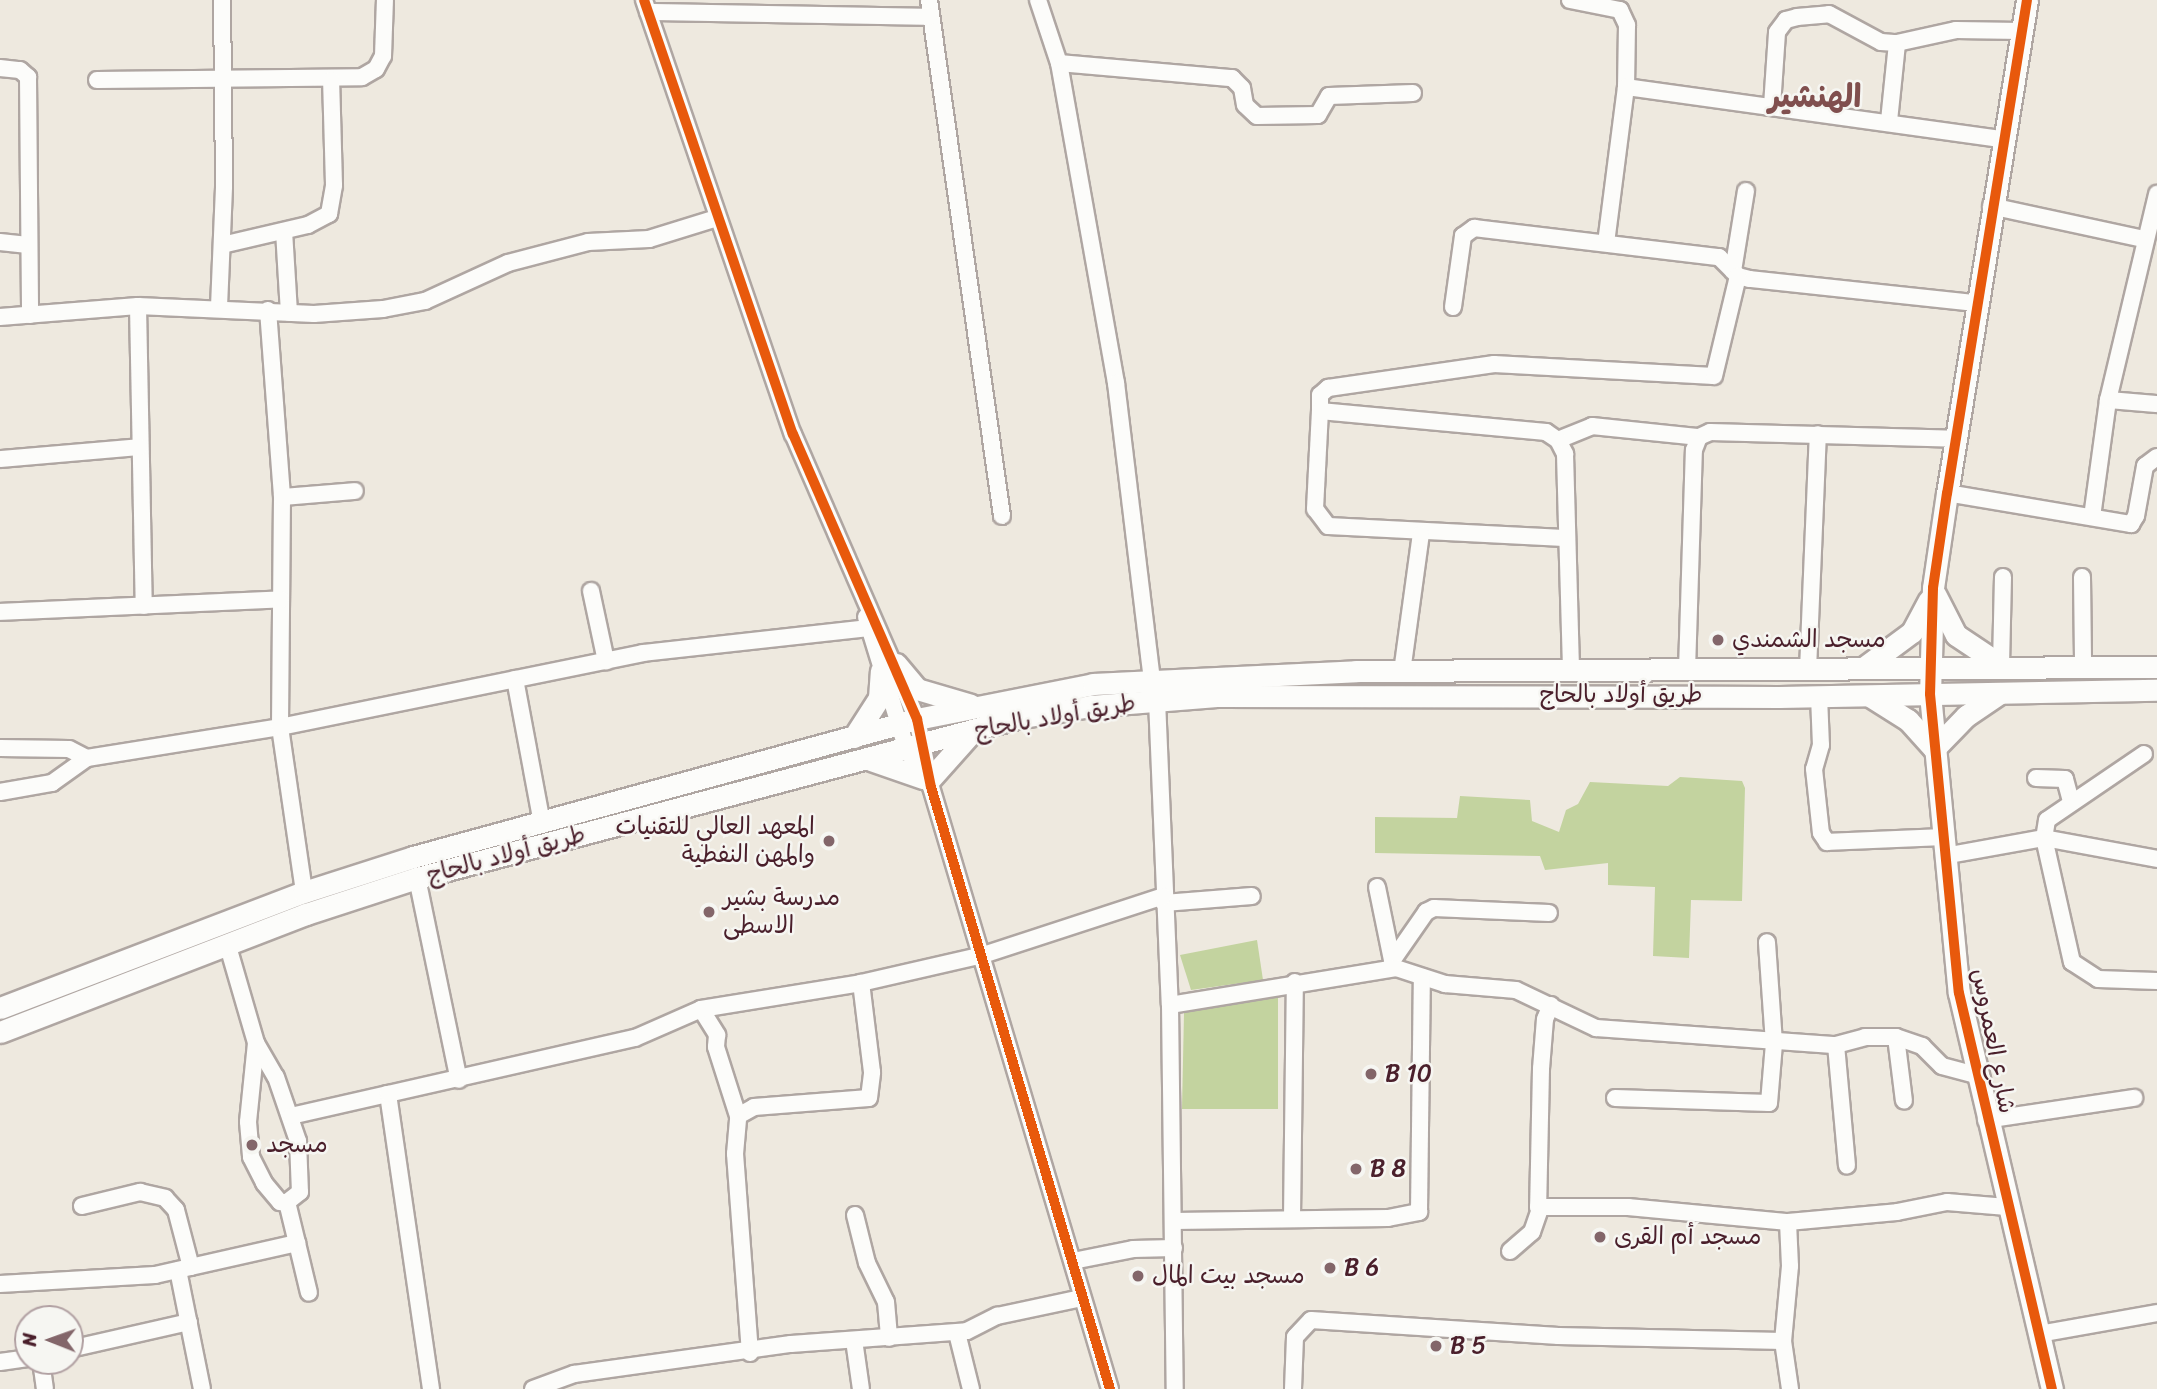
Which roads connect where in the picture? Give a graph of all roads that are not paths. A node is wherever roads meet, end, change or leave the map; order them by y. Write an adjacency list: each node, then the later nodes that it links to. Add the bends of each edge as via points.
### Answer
1 (222, 0): 13 (street)
2 (384, 0): 15 (street, via 386,39 376,69 362,77)
3 (929, 0): 8 (street)
4 (1038, 0): 11 (street)
5 (1570, 0): 16 (street, via 1620,10 1627,24)
6 (2027, 0): 9 (main road)
7 (646, 6): 8 (street); 24 (street)
8 (929, 17): 53 (street, via 974,292)
9 (2021, 31): 10 (street, via 1956,30); 20 (main road)
10 (1897, 43): 18 (street, via 1881,42 1829,15 1786,20 1777,32); 19 (street)
11 (1059, 63): 17 (street, via 1232,78 1242,88 1245,105 1258,116 1318,115 1329,96); 78 (street, via 1132,490)
12 (0, 68): 29 (street, via 20,70 28,78)
13 (224, 79): 14 (street); 15 (street); 30 (street)
14 (97, 80)
15 (331, 80): 25 (street, via 333,203 324,219)
16 (1626, 87): 18 (street); 28 (street)
17 (1413, 93)
18 (1772, 106): 19 (street)
19 (1889, 121): 20 (street)
20 (2003, 139): 23 (main road)
21 (1746, 191): 31 (street)
22 (2157, 194): 26 (street)
23 (1992, 206): 26 (street); 32 (main road)
24 (717, 218): 37 (street, via 649,239 588,242 508,263 425,301 356,313); 62 (street, via 793,434)
25 (284, 231): 30 (street); 37 (street)
26 (2144, 239): 40 (street)
27 (0, 242): 29 (street)
28 (1606, 243): 31 (street, via 1720,257); 35 (street, via 1467,230)
29 (28, 245): 38 (street)
30 (222, 245): 34 (street)
31 (1736, 274): 32 (street); 42 (street, via 1714,376 1494,364 1328,388 1320,395)
32 (1975, 303): 45 (main road)
33 (138, 306): 34 (street); 38 (street); 47 (street)
34 (219, 306): 36 (street)
35 (1453, 307)
36 (268, 310): 37 (street); 52 (street)
37 (289, 313)
38 (30, 315): 39 (street)
39 (0, 317)
40 (2108, 400): 41 (street); 54 (street)
41 (2157, 404)
42 (1320, 411): 46 (street, via 1546,432); 55 (street, via 1315,509 1319,520 1328,526)
43 (1818, 434): 44 (street, via 1710,432); 45 (street); 74 (street)
44 (1699, 437): 46 (street, via 1592,426); 73 (street, via 1694,450)
45 (1955, 439): 51 (main road)
46 (1558, 440): 56 (street, via 1565,454)
47 (139, 447): 49 (street); 63 (street)
48 (2157, 457): 54 (street, via 2145,466 2131,524)
49 (0, 459)
50 (355, 491): 52 (street)
51 (1947, 493): 54 (street); 59 (main road)
52 (282, 497): 61 (street)
53 (1002, 516)
54 (2092, 517)
55 (1421, 534): 56 (street); 75 (street)
56 (1564, 538): 76 (street)
57 (2003, 577): 68 (street)
58 (2082, 577): 69 (street)
59 (1933, 588): 67 (main road, شارع العمروس); 68 (main road, via 1956,635); 71 (main road, via 1912,632)
60 (591, 591): 66 (street)
61 (281, 599): 63 (street); 86 (street)
62 (864, 605): 65 (street); 70 (street)
63 (144, 606): 64 (street)
64 (0, 612)
65 (868, 628): 66 (street); 70 (street)
66 (606, 661): 77 (street)
67 (1931, 665): 68 (main road, طريق أولاد بالحاج); 71 (main road, طريق أولاد بالحاج); 81 (main road, شارع العمروس)
68 (2001, 665): 69 (main road, طريق أولاد بالحاج)
69 (2083, 665): 72 (main road, طريق أولاد بالحاج)
70 (888, 667): 84 (main road, via 917,689); 85 (street); 88 (main road, via 878,698)
71 (1866, 667): 74 (main road, طريق أولاد بالحاج)
72 (2157, 667)
73 (1686, 670): 74 (main road, طريق أولاد بالحاج); 76 (main road, طريق أولاد بالحاج)
74 (1808, 670)
75 (1402, 672): 76 (main road, طريق أولاد بالحاج); 78 (main road, طريق أولاد بالحاج)
76 (1571, 672)
77 (516, 679): 86 (street); 99 (street)
78 (1154, 689): 83 (main road, طريق أولاد بالحاج); 84 (main road, طريق أولاد بالحاج, via 1093,684); 87 (main road, طريق أولاد بالحاج); 107 (street)
79 (2157, 690): 80 (main road, طريق أولاد بالحاج)
80 (2002, 692): 81 (main road, طريق أولاد بالحاج); 91 (main road, via 1966,716)
81 (1930, 694): 82 (main road, طريق أولاد بالحاج); 91 (main road, شارع العمروس)
82 (1867, 695): 83 (main road, طريق أولاد بالحاج); 91 (main road, via 1902,715)
83 (1819, 696): 101 (street, via 1821,745 1814,769 1821,833 1827,842)
84 (973, 705): 85 (main road, طريق أولاد بالحاج)
85 (909, 721): 88 (main road, طريق أولاد بالحاج); 89 (street)
86 (280, 727): 93 (street); 105 (street)
87 (975, 730): 89 (main road, طريق أولاد بالحاج); 96 (main road)
88 (854, 737): 99 (main road, طريق أولاد بالحاج)
89 (915, 747): 94 (main road, طريق أولاد بالحاج); 96 (street)
90 (0, 748): 93 (street, via 69,749)
91 (1934, 749): 101 (main road, شارع العمروس)
92 (2144, 754): 98 (street)
93 (87, 758): 97 (street, via 52,783)
94 (871, 761): 96 (main road); 103 (main road, طريق أولاد بالحاج)
95 (2036, 778): 98 (street, via 2065,779)
96 (929, 781): 111 (street)
97 (0, 792)
98 (2071, 802): 100 (street, via 2045,822)
99 (542, 823): 105 (main road, طريق أولاد بالحاج)
100 (2044, 838): 101 (street); 102 (street); 114 (street, via 2072,962 2098,979)
101 (1943, 847): 126 (main road, شارع العمروس, via 1959,993)
102 (2157, 859)
103 (417, 878): 110 (main road, طريق أولاد بالحاج); 127 (street)
104 (1377, 887): 112 (street)
105 (304, 892): 119 (main road, طريق أولاد بالحاج)
106 (1252, 896): 107 (street)
107 (1164, 900): 111 (street); 117 (street)
108 (1549, 912): 112 (street, via 1434,908 1426,912)
109 (1768, 942): 123 (street)
110 (227, 943): 121 (main road, طريق أولاد بالحاج); 124 (street)
111 (983, 955): 116 (street); 147 (street)
112 (1393, 964): 113 (street); 115 (street)
113 (1422, 977): 118 (street, via 1445,984 1516,990); 141 (street, via 1419,1212 1388,1218)
114 (2157, 981)
115 (1294, 982): 117 (street); 141 (street)
116 (861, 983): 120 (street); 133 (street, via 872,1072 869,1098 754,1107)
117 (1170, 1005): 142 (street)
118 (1551, 1005): 123 (street, via 1596,1028); 138 (street, via 1545,1019 1541,1069 1535,1200)
119 (0, 1008)
120 (701, 1009): 127 (street, via 635,1038); 133 (street, via 717,1035 716,1047)
121 (0, 1032)
122 (1896, 1037): 125 (street, via 1865,1037); 126 (street, via 1922,1046 1942,1066); 131 (street)
123 (1774, 1042): 125 (street); 129 (street, via 1773,1096 1766,1105)
124 (256, 1043): 132 (street); 136 (street, via 248,1145 256,1170 280,1202)
125 (1836, 1045): 135 (street)
126 (1975, 1075): 134 (main road, شارع العمروس)
127 (459, 1080): 128 (street)
128 (388, 1094): 132 (street); 162 (street)
129 (1615, 1098)
130 (2134, 1098): 134 (street)
131 (1904, 1101)
132 (291, 1116): 136 (street, via 301,1169 300,1192)
133 (738, 1116): 160 (street, via 735,1154)
134 (1986, 1119): 139 (main road, شارع العمروس)
135 (1847, 1165)
136 (288, 1202): 144 (street)
137 (82, 1206): 148 (street, via 140,1192 164,1198 176,1210)
138 (1541, 1206): 143 (street, via 1628,1207); 146 (street, via 1532,1232)
139 (2007, 1207): 143 (street, via 1947,1202 1897,1212); 155 (main road, شارع العمروس)
140 (855, 1215): 156 (street, via 867,1263 886,1302)
141 (1292, 1218): 142 (street)
142 (1174, 1221): 145 (street)
143 (1788, 1222): 158 (street, via 1790,1266)
144 (297, 1243): 148 (street); 150 (street)
145 (1174, 1248): 147 (street, via 1123,1251); 167 (street)
146 (1510, 1251)
147 (1073, 1261): 151 (street)
148 (184, 1268): 149 (street, via 113,1279); 153 (street)
149 (0, 1284)
150 (309, 1293)
151 (1082, 1298): 154 (street, via 997,1316); 166 (street)
152 (2157, 1313): 155 (street)
153 (189, 1322): 159 (street); 161 (street)
154 (957, 1333): 156 (street); 165 (street)
155 (2039, 1334): 170 (main road, شارع العمروس)
156 (889, 1338): 157 (street)
157 (854, 1340): 160 (street, via 791,1344); 164 (street)
158 (1783, 1341): 168 (street, via 1559,1336 1311,1320 1296,1337); 169 (street)
159 (84, 1346)
160 (750, 1353): 163 (street, via 574,1374)
161 (202, 1389)
162 (431, 1389)
163 (533, 1389)
164 (861, 1389)
165 (971, 1389)
166 (1110, 1389)
167 (1175, 1389)
168 (1293, 1389)
169 (1790, 1389)
170 (2052, 1389)

